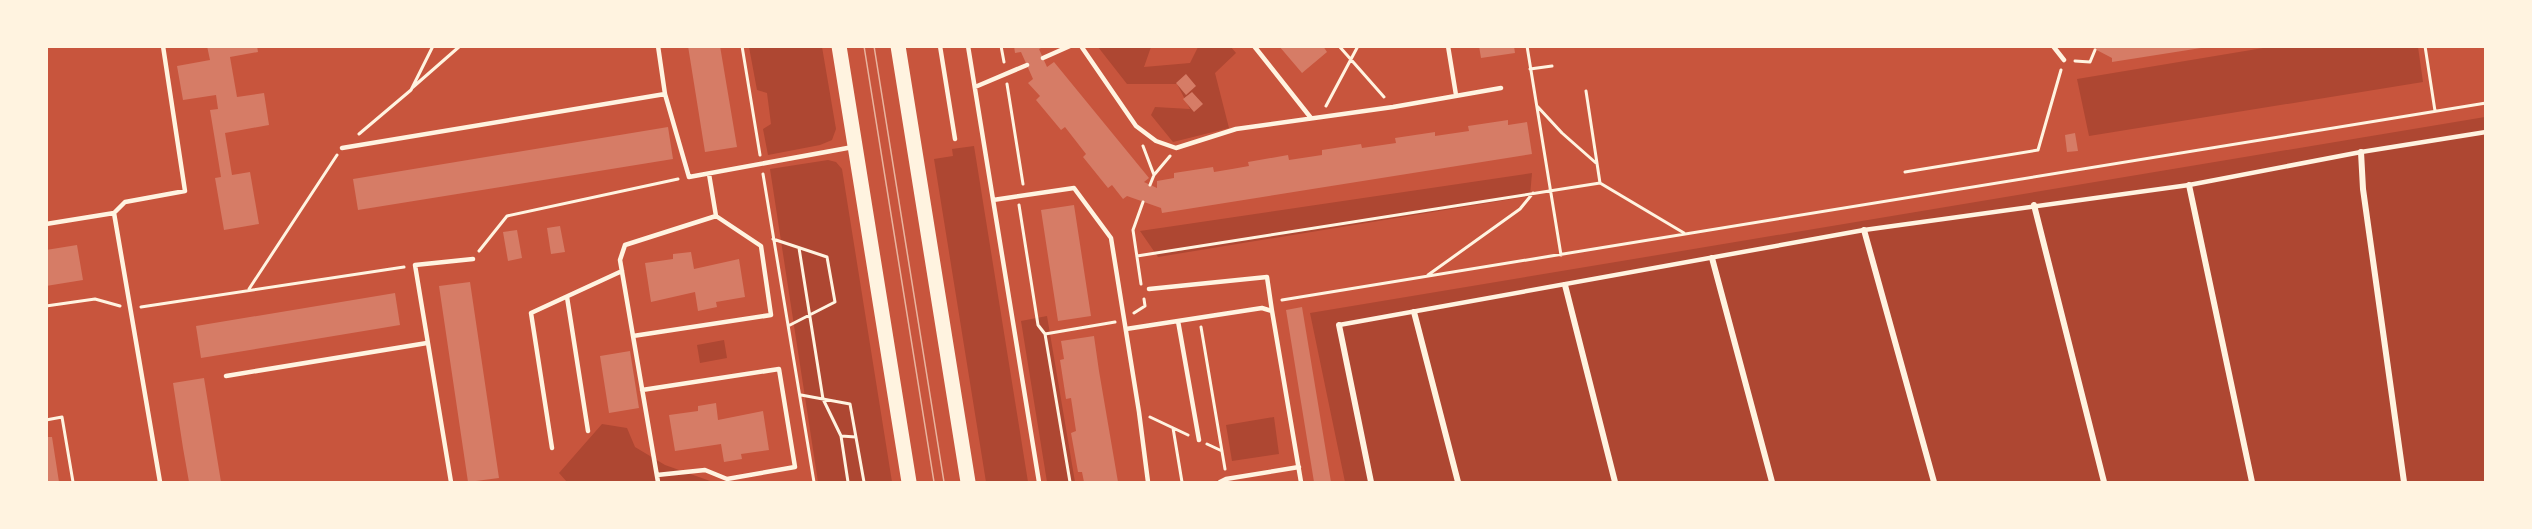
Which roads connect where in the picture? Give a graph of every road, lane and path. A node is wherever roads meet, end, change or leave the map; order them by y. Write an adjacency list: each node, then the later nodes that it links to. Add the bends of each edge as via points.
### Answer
1 (163, 46): 62 (lane, via 185,191 125,201)
2 (433, 46): 30 (path)
3 (460, 46): 30 (path)
4 (658, 46): 32 (lane)
5 (742, 46): 47 (path)
6 (839, 46): 43 (main road)
7 (898, 46): 118 (main road)
8 (940, 46): 42 (lane)
9 (968, 46): 28 (lane)
10 (1001, 46): 27 (path)
11 (1070, 46): 21 (lane)
12 (1081, 46): 40 (lane)
13 (1254, 46): 39 (lane)
14 (1340, 46): 22 (path)
15 (1358, 46): 22 (path)
16 (1449, 46): 33 (lane)
17 (1527, 46): 26 (path)
18 (2053, 46): 23 (lane)
19 (2425, 46): 37 (path)
20 (2096, 50): 23 (path, via 2090,62)
21 (1043, 58)
22 (1351, 60): 36 (path); 38 (path)
23 (2064, 60): 49 (path, via 2038,150)
24 (1027, 65): 27 (lane)
25 (1552, 66): 26 (path)
26 (1530, 69): 35 (path)
27 (1006, 74): 28 (lane); 58 (path, via 1024,188)
28 (975, 87): 59 (lane)
29 (1501, 88): 33 (lane)
30 (411, 90): 44 (path)
31 (1586, 91): 48 (path)
32 (665, 94): 44 (lane); 52 (lane)
33 (1456, 95): 36 (lane)
34 (2486, 102): 37 (path)
35 (1536, 106): 48 (path); 56 (path)
36 (1393, 107): 38 (lane)
37 (2435, 111): 67 (path)
38 (1321, 117): 39 (lane)
39 (1311, 118): 45 (lane, via 1236,129)
40 (1136, 126): 45 (lane, via 1156,141); 51 (path)
41 (2486, 132): 46 (lane)
42 (955, 140)
43 (855, 147): 47 (lane); 117 (main road)
44 (342, 148): 78 (path)
45 (1176, 148): 51 (path)
46 (2361, 152): 55 (lane); 132 (street)
47 (761, 164): 50 (lane); 68 (path)
48 (1598, 165): 53 (path)
49 (1905, 172)
50 (709, 174): 52 (lane); 63 (lane)
51 (1154, 176): 54 (path)
52 (689, 177): 73 (path, via 507,216)
53 (1600, 183): 56 (path); 67 (path)
54 (1150, 185)
55 (2189, 185): 61 (lane); 131 (street)
56 (1550, 190): 57 (path); 70 (path)
57 (1533, 193): 71 (path); 76 (path, via 1520,209)
58 (1022, 196): 59 (lane); 91 (lane, via 1074,188 1111,238); 120 (path, via 1019,205 1038,325 1046,334)
59 (993, 200): 119 (lane)
60 (1143, 202): 65 (path)
61 (2034, 205): 66 (lane); 130 (street)
62 (114, 213): 64 (lane); 83 (lane)
63 (716, 216): 75 (lane, via 625,245 620,260); 92 (lane, via 761,246 771,315)
64 (46, 225)
65 (1134, 226)
66 (1864, 230): 72 (lane); 129 (street)
67 (1685, 234): 70 (path)
68 (773, 239): 69 (path); 90 (path)
69 (799, 248): 86 (path); 86 (path, via 827,257 835,303)
70 (1561, 255): 76 (path)
71 (1137, 256)
72 (1712, 258): 77 (lane); 128 (street)
73 (473, 259): 74 (lane)
74 (415, 265): 78 (path); 93 (lane)
75 (622, 271): 80 (lane); 92 (lane)
76 (1426, 276): 81 (path)
77 (1565, 285): 85 (lane); 127 (street)
78 (249, 289): 83 (path)
79 (1149, 289): 81 (lane, via 1268,277)
80 (567, 297): 101 (lane); 105 (lane, via 531,313)
81 (1271, 302): 84 (lane)
82 (46, 306): 83 (path, via 95,299)
83 (130, 308): 111 (lane)
84 (1272, 311): 87 (lane, via 1262,308); 107 (lane)
85 (1414, 312): 89 (lane); 126 (street)
86 (811, 315): 90 (path); 97 (path)
87 (1199, 317): 88 (lane); 106 (path)
88 (1178, 321): 91 (lane); 104 (lane)
89 (1339, 325): 125 (street)
90 (789, 326): 96 (path)
91 (1126, 329): 98 (lane)
92 (633, 336): 95 (lane)
93 (427, 343): 94 (lane); 112 (lane)
94 (226, 376)
95 (642, 390): 108 (lane); 108 (lane, via 779,369 795,467 727,479 705,470)
96 (800, 395): 97 (path); 114 (path)
97 (823, 399): 102 (path); 103 (path, via 850,404)
98 (1139, 412): 100 (path); 121 (lane)
99 (46, 420): 110 (path, via 62,417)
100 (1173, 428): 104 (path); 122 (path)
101 (588, 430)
102 (842, 436): 103 (path); 115 (path)
103 (856, 437): 116 (path)
104 (1199, 440): 106 (path)
105 (552, 447)
106 (1222, 451): 109 (path)
107 (1299, 467): 109 (lane); 124 (lane)
108 (657, 475): 113 (lane)
109 (1226, 479): 123 (lane)
110 (73, 483)
111 (160, 483)
112 (451, 483)
113 (658, 483)
114 (814, 483)
115 (848, 483)
116 (864, 483)
117 (909, 483)
118 (968, 483)
119 (1039, 483)
120 (1070, 483)
121 (1148, 483)
122 (1182, 483)
123 (1220, 483)
124 (1301, 483)
125 (1371, 483)
126 (1458, 483)
127 (1615, 483)
128 (1772, 483)
129 (1934, 483)
130 (2104, 483)
131 (2252, 483)
132 (2404, 483)

